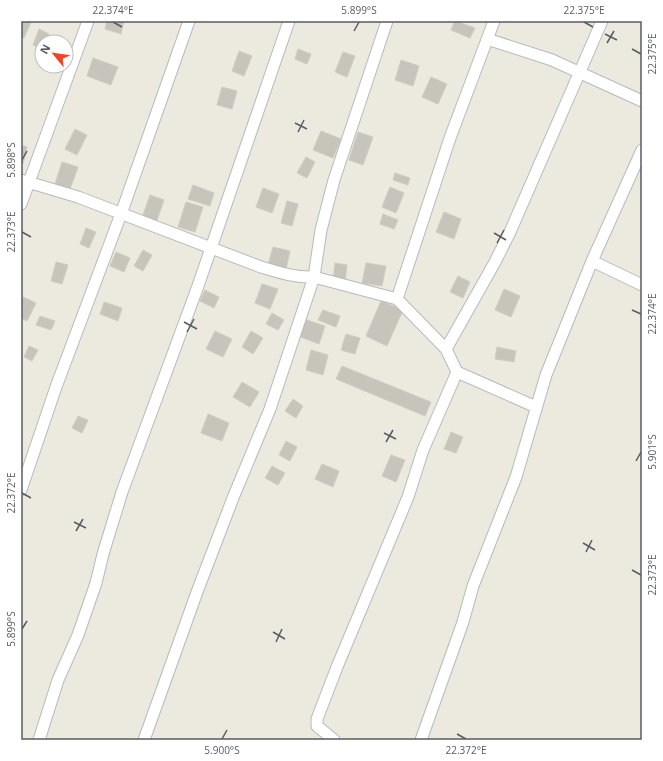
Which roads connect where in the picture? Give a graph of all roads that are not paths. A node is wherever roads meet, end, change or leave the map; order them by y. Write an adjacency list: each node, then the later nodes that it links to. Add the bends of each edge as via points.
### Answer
1 (88, 21): 11 (street)
2 (189, 21): 13 (street)
3 (289, 21): 14 (street)
4 (387, 21): 16 (street, via 334,180 321,230)
5 (494, 21): 7 (street)
6 (602, 21): 8 (street)
7 (487, 39): 8 (street); 18 (street, via 450,138)
8 (580, 72): 9 (street); 19 (street, via 495,262)
9 (642, 101)
10 (642, 150): 15 (street)
11 (24, 181): 12 (street); 13 (street, via 78,197)
12 (21, 204)
13 (121, 214): 14 (street); 22 (street, via 56,387)
14 (211, 248): 16 (street, via 287,275); 23 (street, via 122,492 96,583 78,635 58,680)
15 (592, 261): 17 (street); 21 (street, via 546,376)
16 (314, 277): 18 (street); 24 (street, via 270,409 197,592)
17 (642, 285)
18 (397, 299): 19 (street)
19 (446, 349): 20 (street)
20 (457, 372): 21 (street); 25 (street, via 423,450 406,505 317,719 317,726)
21 (536, 408): 26 (street, via 516,477 473,586 463,622)
22 (21, 490)
23 (39, 740)
24 (144, 740)
25 (334, 740)
26 (421, 740)

